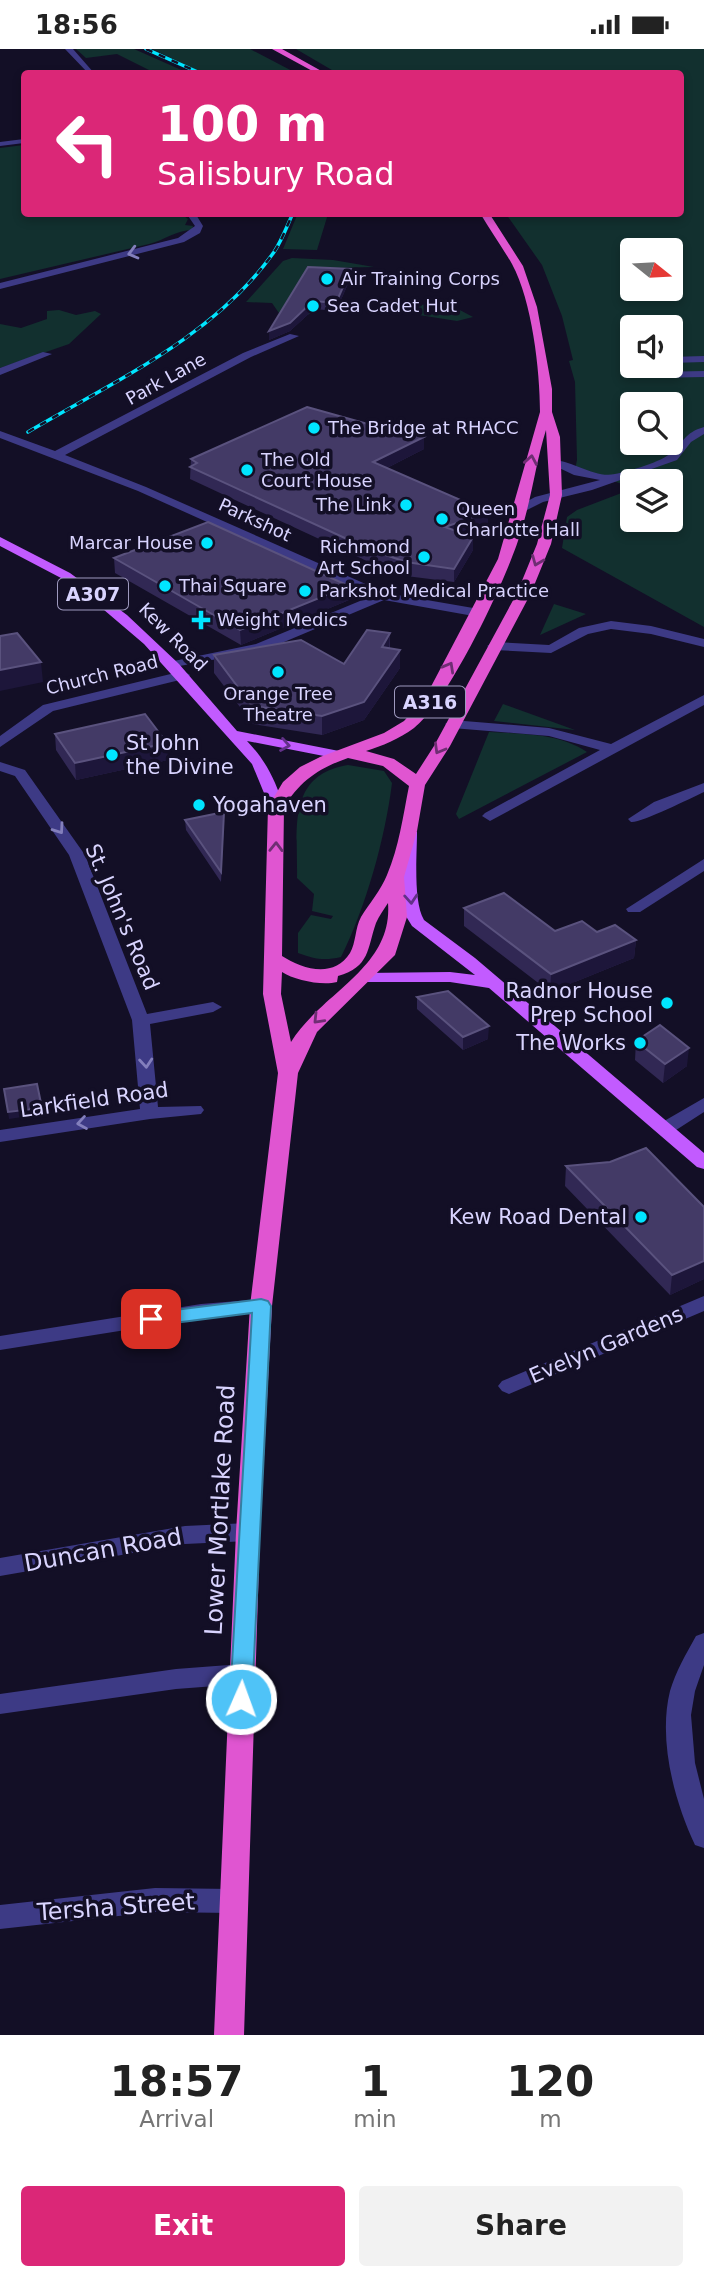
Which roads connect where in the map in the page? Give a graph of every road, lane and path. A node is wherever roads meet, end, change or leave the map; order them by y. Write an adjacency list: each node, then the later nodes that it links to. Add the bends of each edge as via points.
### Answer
1 (69, 49): 3 (street)
2 (276, 49): 4 (highway)
3 (87, 70)
4 (315, 70)
5 (21, 141): 6 (street)
6 (1, 143)
7 (193, 217): 9 (street, one-way to 9, via 200,226 197,230 171,243)
8 (487, 217): 17 (highway, A316, via 518,266 533,307)
9 (0, 286)
10 (295, 336): 20 (street, Park Lane, via 247,355)
11 (47, 354): 14 (street)
12 (704, 359): 13 (street)
13 (683, 360)
14 (0, 372)
15 (683, 374): 16 (street)
16 (704, 374)
17 (546, 412): 21 (highway, A316); 24 (highway, A316, one-way to 17, via 535,437)
18 (704, 430): 22 (street, via 687,437 673,458)
19 (0, 434): 20 (street, Parkshot)
20 (55, 456): 26 (street, Parkshot, via 142,489)
21 (557, 463): 22 (street, via 578,473); 23 (highway, A316)
22 (616, 478): 23 (street)
23 (556, 495): 24 (street); 29 (highway, A316, one-way to 29, via 544,544 524,593)
24 (521, 508): 27 (highway, A316, via 510,547)
25 (0, 541): 32 (main road, Kew Road / A307, via 37,557 118,611)
26 (383, 596): 27 (street, Parkshot); 32 (street, Church Road, via 260,647)
27 (479, 613): 38 (highway, A316, one-way to 27, via 381,742 418,717)
28 (704, 643): 30 (street, via 611,625 584,631)
29 (494, 646): 30 (street); 34 (highway, A316)
30 (551, 649): 31 (street)
31 (526, 662)
32 (178, 670): 35 (main road, Kew Road / A307); 36 (street, Church Road, via 48,708)
33 (704, 699): 37 (street)
34 (452, 724): 37 (street, via 549,732); 40 (highway, A316, one-way to 40)
35 (231, 734): 38 (main road, one-way to 38); 42 (main road, A307, via 262,767)
36 (0, 743)
37 (613, 749): 43 (street)
38 (342, 754): 40 (highway, via 375,757 397,765); 42 (highway, A316, via 298,775)
39 (0, 766): 54 (street, St. John's Road, one-way to 54, via 20,773 76,855)
40 (416, 785): 45 (highway, A316)
41 (704, 787): 44 (street)
42 (276, 807): 49 (highway, A316, one-way to 42)
43 (490, 816)
44 (636, 819)
45 (409, 831): 47 (highway, A316); 52 (main road, one-way to 52, via 412,913 418,923)
46 (704, 864): 48 (street)
47 (395, 877): 50 (highway, A316, via 368,921 358,956 342,969); 51 (highway, A316, via 398,917 394,935 386,955)
48 (634, 909)
49 (275, 960): 50 (highway, via 294,972); 55 (highway, Lower Mortlake Road / A316, via 273,1005)
50 (317, 976): 51 (highway)
51 (364, 978): 52 (main road, via 460,977); 55 (highway, Lower Mortlake Road / A316, one-way to 55, via 309,1029)
52 (492, 983): 59 (main road)
53 (212, 1007): 54 (street)
54 (141, 1020): 58 (street, St. John's Road, one-way to 58)
55 (288, 1073): 63 (highway, Lower Mortlake Road / A316)
56 (704, 1104): 59 (street)
57 (195, 1110): 58 (street, Larkfield Road)
58 (150, 1113): 60 (street, Larkfield Road, one-way to 60)
59 (666, 1128): 61 (main road)
60 (0, 1136)
61 (704, 1163)
62 (704, 1303): 65 (street, Evelyn Gardens)
63 (261, 1306): 64 (street); 66 (highway, Lower Mortlake Road / A316)
64 (0, 1343)
65 (509, 1386)
66 (248, 1532): 67 (street, Duncan Road, via 185,1535); 69 (highway, Lower Mortlake Road / A316)
67 (0, 1567)
68 (704, 1643): 71 (street, via 682,1686 678,1726 683,1779)
69 (242, 1674): 70 (street); 72 (highway, Lower Mortlake Road / A316)
70 (0, 1704)
71 (704, 1837)
72 (233, 1901): 73 (street, Tersha Street, via 155,1900); 74 (highway, Lower Mortlake Road / A316)
73 (0, 1917)
74 (229, 2035)

